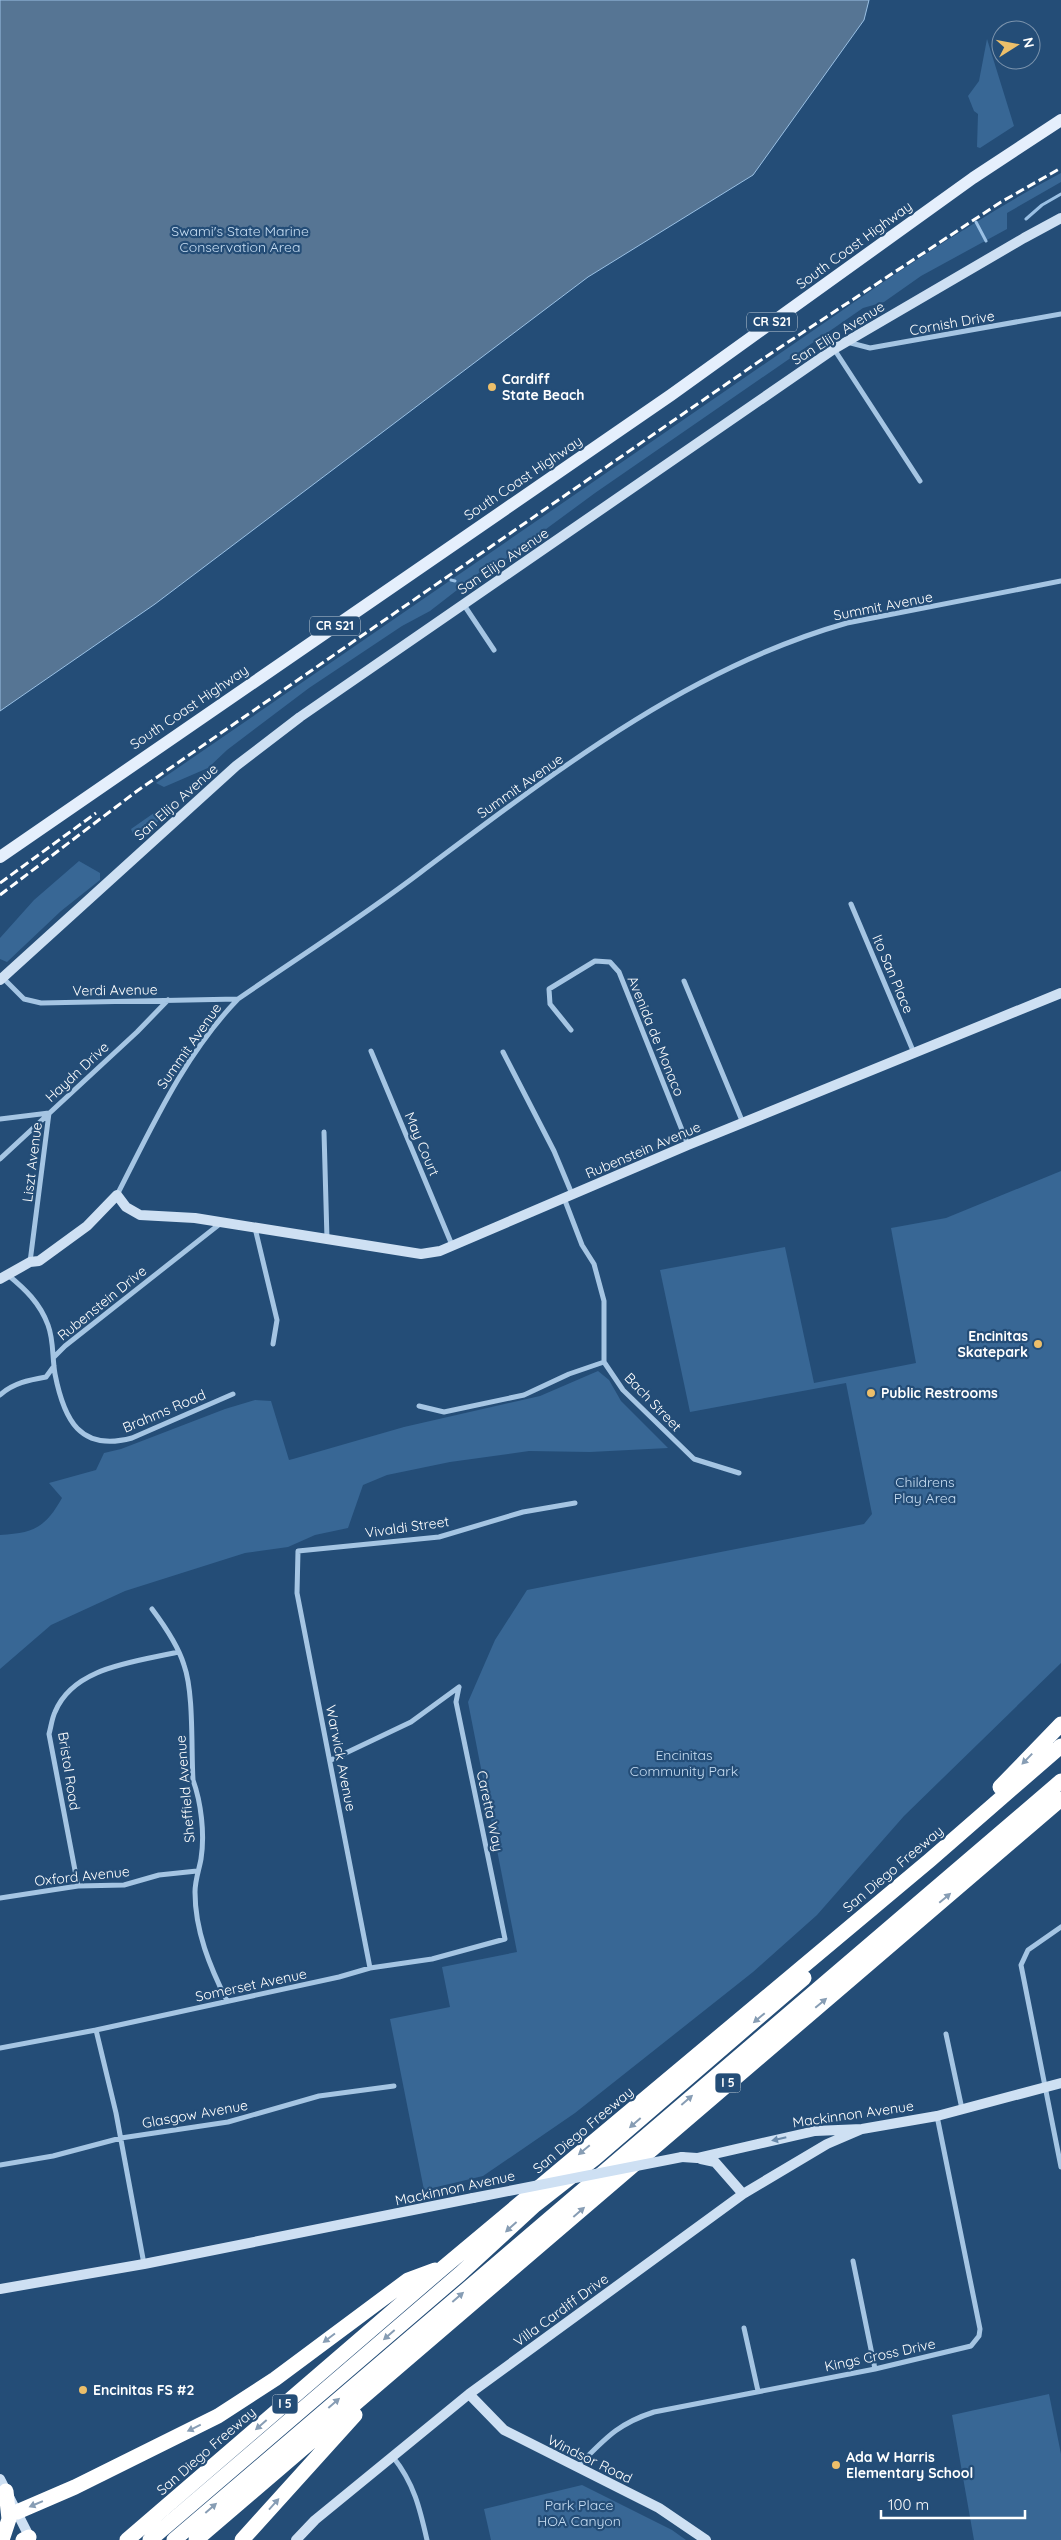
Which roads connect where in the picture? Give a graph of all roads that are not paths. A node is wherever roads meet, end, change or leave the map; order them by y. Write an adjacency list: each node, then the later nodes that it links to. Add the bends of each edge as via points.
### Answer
1 (1061, 120): 10 (main road, South Coast Highway / CR S21, via 973,178 663,401)
2 (1061, 218): 4 (street, San Elijo Avenue)
3 (1061, 314): 4 (street, Cornish Drive, via 870,348)
4 (846, 341): 5 (street, San Elijo Avenue)
5 (834, 349): 6 (street); 8 (street, San Elijo Avenue)
6 (920, 481)
7 (1061, 582): 15 (street, Summit Avenue, via 822,630 748,659 669,699 626,725)
8 (464, 605): 9 (street); 12 (street, San Elijo Avenue, via 300,717 236,766)
9 (494, 650)
10 (0, 857)
11 (851, 904): 20 (street, Ito San Place)
12 (1, 979): 16 (street, Verdi Avenue, via 24,998 41,1003)
13 (684, 981): 23 (street)
14 (1061, 993): 20 (street, Rubenstein Avenue)
15 (238, 999): 16 (street, Verdi Avenue); 27 (street, Summit Avenue, via 218,1020 166,1098)
16 (168, 1000): 21 (street, Haydn Drive)
17 (571, 1030): 25 (street, Avenida de Monaco, via 550,1004 549,989 595,961 610,962 619,972)
18 (371, 1051): 32 (street, May Court)
19 (503, 1052): 28 (street, via 554,1151)
20 (914, 1053): 23 (street, Rubenstein Avenue)
21 (49, 1113): 22 (street, Liszt Avenue); 26 (street, Haydn Drive); 33 (street, Liszt Avenue)
22 (0, 1119)
23 (743, 1124): 25 (street, Rubenstein Avenue)
24 (324, 1132): 31 (street)
25 (688, 1145): 28 (street, Rubenstein Avenue)
26 (0, 1158)
27 (117, 1195): 29 (street, Rubenstein Avenue, via 126,1207 140,1215); 33 (street, via 87,1226 39,1261)
28 (568, 1196): 32 (street, Rubenstein Avenue); 37 (street, via 582,1245 594,1264 604,1301)
29 (222, 1223): 30 (street, Rubenstein Avenue); 36 (street, Rubenstein Drive)
30 (255, 1227): 31 (street, Rubenstein Avenue); 35 (street, via 277,1320)
31 (327, 1239): 32 (street, Rubenstein Avenue, via 421,1254)
32 (452, 1245)
33 (30, 1262): 34 (street)
34 (4, 1277): 36 (street, via 27,1290 36,1301 48,1324)
35 (273, 1344)
36 (54, 1357): 38 (street, Brahms Road, via 55,1373 68,1416 84,1435 102,1441 115,1443 132,1438); 39 (street, Rubenstein Drive, via 54,1367 46,1378 28,1380)
37 (604, 1362): 40 (street, via 524,1395 444,1412); 41 (street, Bach Street, via 623,1390 694,1459)
38 (233, 1394)
39 (0, 1395)
40 (419, 1406)
41 (738, 1473)
42 (575, 1503): 43 (street, Vivaldi Street, via 523,1512 439,1537)
43 (298, 1551): 49 (street, Warwick Avenue, via 297,1592)
44 (152, 1609): 45 (street, Sheffield Avenue)
45 (178, 1652): 53 (street, Sheffield Avenue, via 188,1679 193,1780 199,1795 202,1846); 54 (street, Bristol Road, via 97,1672 70,1690 55,1711 49,1734)
46 (1061, 1724): 52 (highway, one-way to 52)
47 (1061, 1746): 52 (highway, San Diego Freeway / I 5)
48 (1061, 1757): 90 (highway, one-way to 90, via 768,2010 535,2205 460,2274)
49 (331, 1760): 57 (street, Caretta Way, via 411,1722 459,1687 456,1702); 58 (street, Warwick Avenue)
50 (1061, 1782): 91 (highway, one-way to 50)
51 (1061, 1799): 80 (highway, I 5, one-way to 51)
52 (930, 1860): 76 (highway, San Diego Freeway / I 5, one-way to 76)
53 (196, 1871): 54 (street, Oxford Avenue, via 159,1875 124,1885); 59 (street, Sheffield Avenue, via 195,1894 201,1936 209,1964)
54 (78, 1886): 55 (street, Oxford Avenue)
55 (0, 1898)
56 (1061, 1927): 64 (street, via 1028,1950 1021,1965)
57 (505, 1939): 58 (street, Somerset Avenue, via 432,1959)
58 (370, 1968): 59 (street, Somerset Avenue, via 339,1978)
59 (227, 2001): 60 (street, Somerset Avenue)
60 (96, 2030): 62 (street, Somerset Avenue); 69 (street)
61 (946, 2034): 66 (street)
62 (0, 2048)
63 (1061, 2083): 64 (street, Mackinnon Avenue)
64 (1045, 2085): 66 (street, Mackinnon Avenue); 72 (street)
65 (394, 2086): 69 (street, Glasgow Avenue, via 319,2096 228,2122)
66 (962, 2110): 67 (street, Mackinnon Avenue)
67 (937, 2116): 68 (street, Mackinnon Avenue); 79 (street, Kings Cross Drive, via 979,2336 971,2346)
68 (862, 2129): 70 (street, Mackinnon Avenue, one-way to 70, via 815,2131); 73 (street, Villa Cardiff Drive, via 827,2144)
69 (121, 2138): 71 (street, Glasgow Avenue, via 53,2156); 75 (street)
70 (697, 2158): 73 (street, via 715,2162); 75 (street, Mackinnon Avenue, bridge, via 682,2157)
71 (0, 2165)
72 (1061, 2167)
73 (742, 2194): 82 (street, Villa Cardiff Drive)
74 (853, 2261): 79 (street)
75 (144, 2264): 77 (street, Mackinnon Avenue)
76 (444, 2267): 86 (highway, one-way to 86, via 408,2280 275,2379 218,2416 76,2487); 89 (highway, San Diego Freeway / I 5, one-way to 89)
77 (0, 2289)
78 (744, 2328): 81 (street)
79 (875, 2369): 81 (street, Kings Cross Drive)
80 (396, 2370): 92 (highway, I 5); 93 (highway, one-way to 80)
81 (758, 2392): 84 (street, Kings Cross Drive, via 633,2419 612,2431)
82 (469, 2394): 83 (street, Villa Cardiff Drive); 84 (street, Windsor Road, via 504,2430 525,2443)
83 (393, 2457): 94 (street, Villa Cardiff Drive, via 315,2520); 95 (street, via 417,2495)
84 (578, 2466): 96 (street, Windsor Road, via 658,2508)
85 (3, 2485): 86 (street); 88 (highway, via 10,2519)
86 (17, 2512): 87 (street)
87 (27, 2539)
88 (2, 2540)
89 (127, 2540)
90 (150, 2540)
91 (174, 2540)
92 (196, 2540)
93 (242, 2540)
94 (296, 2540)
95 (427, 2540)
96 (706, 2540)

